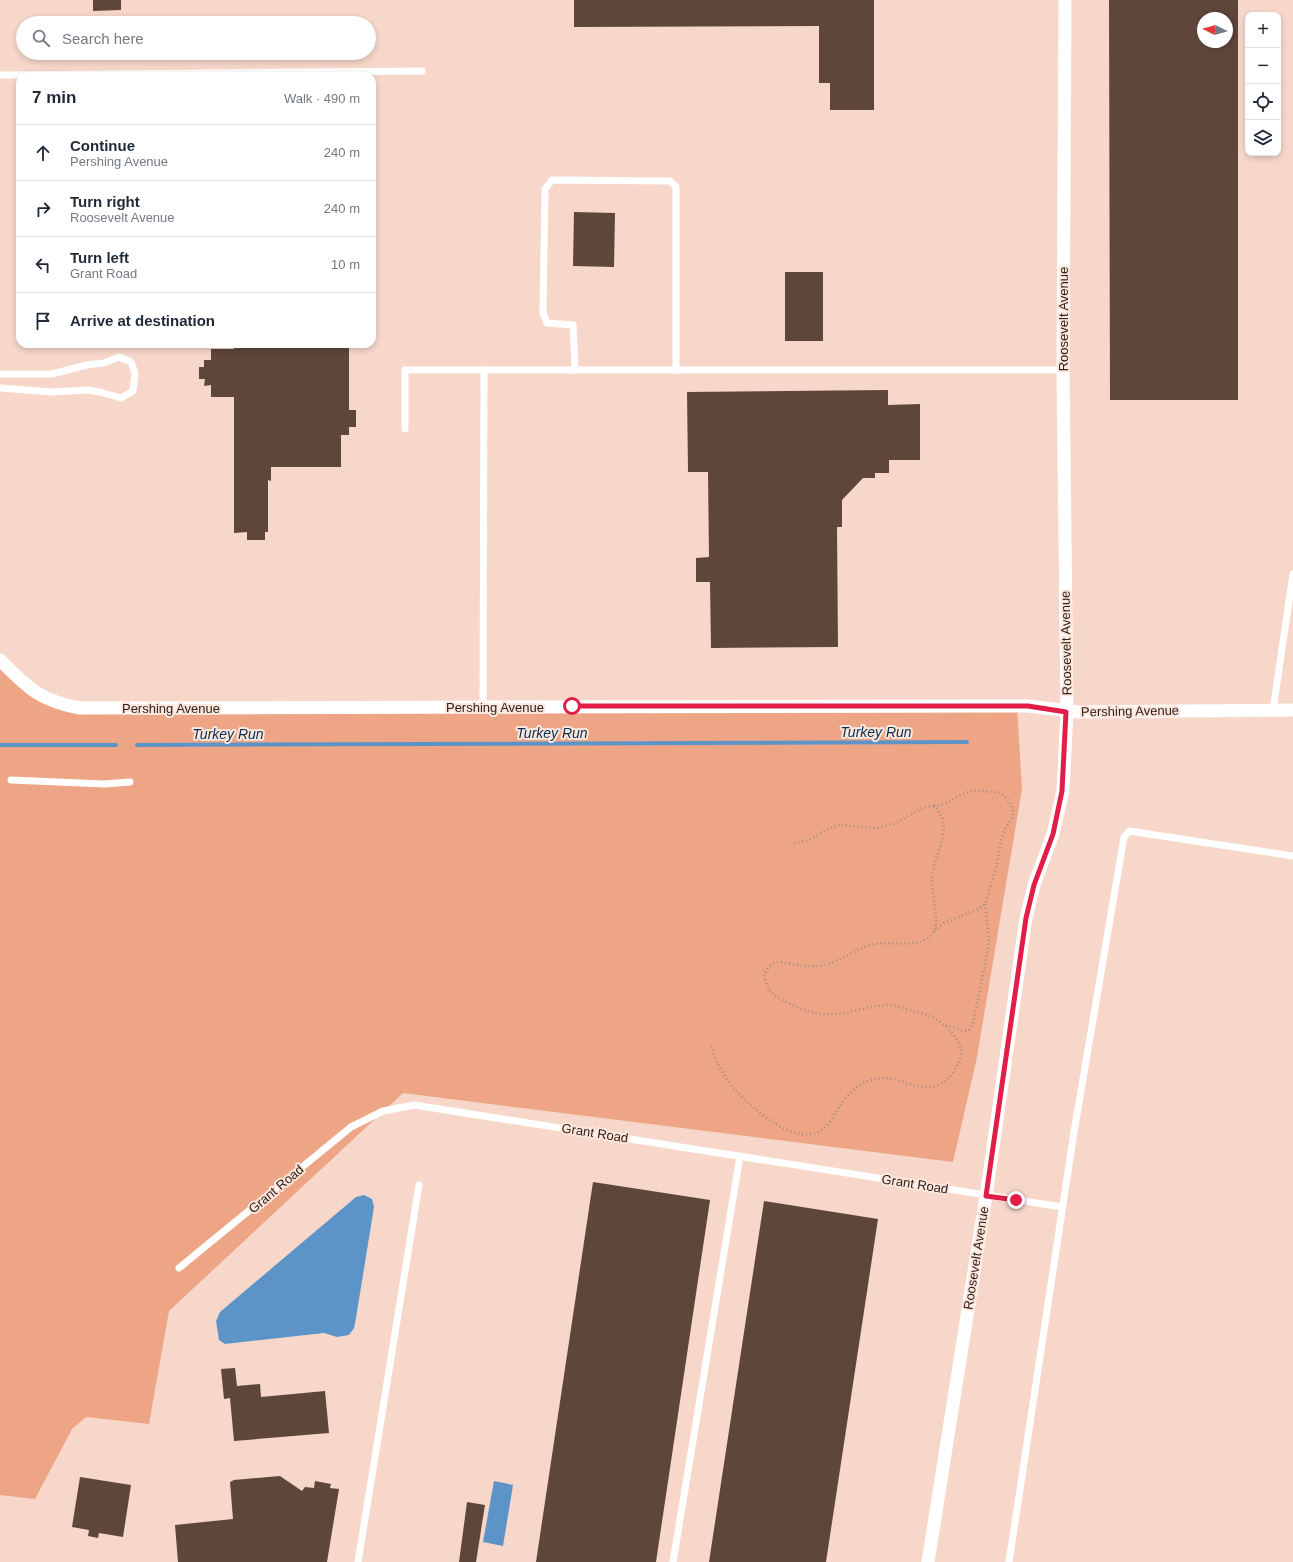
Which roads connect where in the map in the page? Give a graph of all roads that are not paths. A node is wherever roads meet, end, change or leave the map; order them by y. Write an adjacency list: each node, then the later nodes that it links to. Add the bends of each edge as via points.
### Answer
1 (1065, 0): 9 (street, Roosevelt Avenue)
2 (422, 71): 3 (lane)
3 (281, 72)
4 (0, 74): 5 (lane)
5 (16, 74)
6 (484, 370): 7 (lane); 12 (lane, via 404,370); 15 (lane)
7 (575, 370): 8 (lane); 8 (lane, via 573,325 547,324 543,313 545,189 552,180 670,181 676,187)
8 (676, 370): 9 (lane)
9 (1063, 370): 18 (street, Roosevelt Avenue)
10 (0, 374): 11 (lane, via 52,374 119,357 131,362 135,373 133,391 121,398 88,390 51,392)
11 (0, 388)
12 (405, 429)
13 (1293, 574): 16 (lane)
14 (0, 660): 15 (street, Pershing Avenue, via 38,695 80,708)
15 (483, 707): 18 (street, Pershing Avenue, via 1028,706)
16 (1273, 710): 17 (street, Pershing Avenue); 18 (street, Pershing Avenue)
17 (1293, 710)
18 (1066, 712): 24 (street, Roosevelt Avenue, via 1062,791 1053,834 1034,885 1026,918)
19 (11, 780): 20 (lane, via 104,784)
20 (130, 782)
21 (1293, 856): 25 (lane, via 1129,831 1124,837)
22 (740, 1156): 24 (lane, Grant Road); 26 (lane, Grant Road, via 428,1107 406,1106 383,1111 351,1126); 28 (lane)
23 (418, 1185): 27 (lane)
24 (986, 1196): 25 (lane, Grant Road); 29 (street, Roosevelt Avenue)
25 (1062, 1207): 30 (lane)
26 (179, 1268)
27 (358, 1562)
28 (673, 1562)
29 (928, 1562)
30 (1009, 1562)

